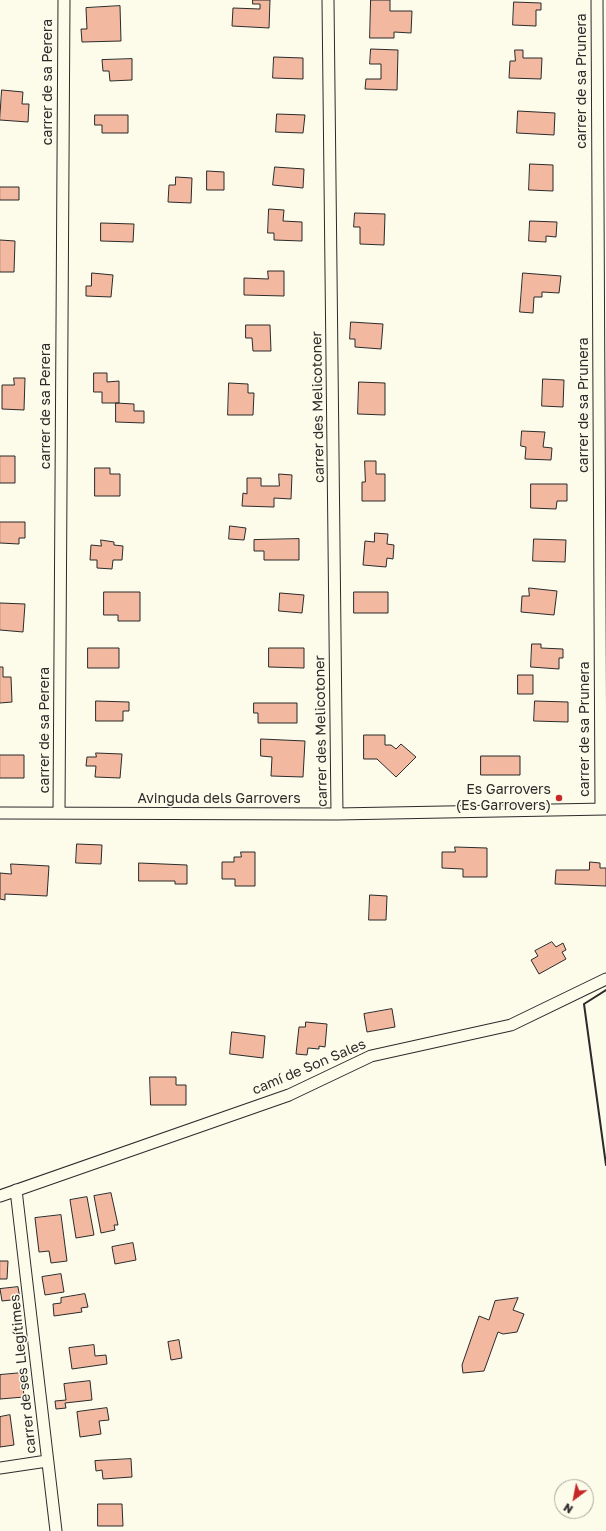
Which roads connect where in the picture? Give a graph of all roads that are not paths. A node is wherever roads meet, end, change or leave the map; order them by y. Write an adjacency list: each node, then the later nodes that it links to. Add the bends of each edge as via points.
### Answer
1 (64, 0): 7 (street, carrer de sa Perera)
2 (328, 0): 8 (street, carrer des Melicotoner)
3 (597, 0): 4 (street, carrer de sa Prunera)
4 (603, 545): 5 (street, carrer de sa Prunera)
5 (603, 809): 8 (street, Avinguda dels Garrovers)
6 (0, 812): 7 (street, Avinguda dels Garrovers)
7 (59, 813): 8 (street, Avinguda dels Garrovers)
8 (337, 814)
9 (606, 979): 10 (street, camí de Son Sales, via 511,1025 371,1056 289,1095)
10 (16, 1190): 11 (street, camí de Son Sales); 12 (street, carrer de ses Llegítimes)
11 (0, 1196)
12 (47, 1461): 13 (street); 14 (street, carrer de ses Llegítimes)
13 (0, 1468)
14 (56, 1531)

